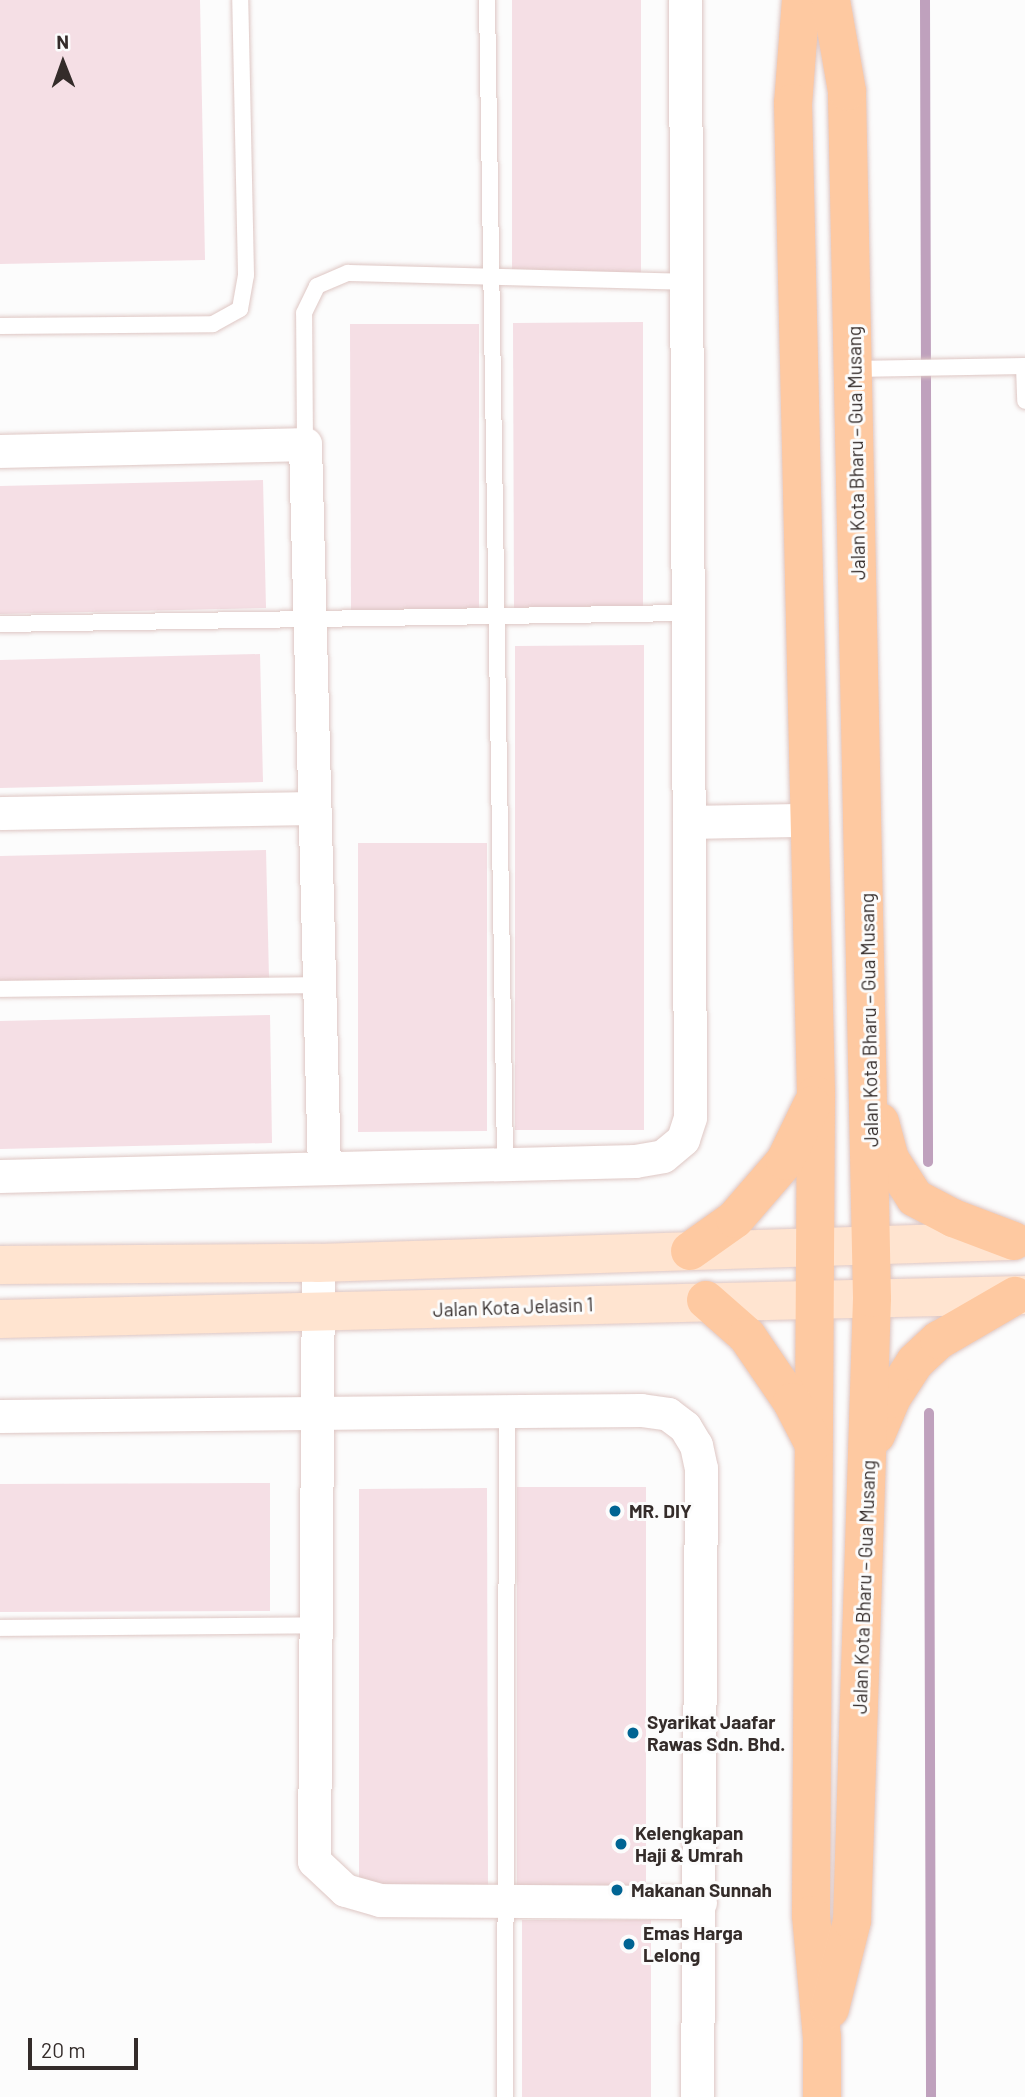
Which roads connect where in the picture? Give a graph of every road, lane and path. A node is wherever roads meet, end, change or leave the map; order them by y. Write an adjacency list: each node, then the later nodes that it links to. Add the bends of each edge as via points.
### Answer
1 (240, 0): 8 (lane, via 246,275 240,309 213,324)
2 (487, 0): 6 (lane)
3 (685, 0): 7 (street)
4 (801, 0): 20 (main road, Jalan Kota Bharu – Gua Musang, via 793,103)
5 (831, 0): 10 (main road, Jalan Kota Bharu – Gua Musang, via 847,91)
6 (490, 278): 7 (lane); 12 (lane, via 348,273 317,286 304,313); 14 (lane)
7 (685, 282): 15 (street)
8 (0, 326)
9 (1025, 366): 10 (lane); 11 (lane)
10 (853, 369): 24 (main road, Jalan Kota Bharu – Gua Musang)
11 (1025, 401)
12 (305, 444): 13 (street); 16 (street)
13 (0, 451)
14 (498, 613): 15 (lane); 16 (lane); 26 (lane)
15 (688, 613): 21 (street)
16 (309, 616): 17 (lane); 18 (street)
17 (0, 624)
18 (314, 808): 19 (street); 22 (street)
19 (0, 813)
20 (809, 820): 21 (street); 25 (main road, Jalan Kota Bharu – Gua Musang)
21 (689, 822): 26 (street, via 690,1116 683,1139 663,1156 635,1161)
22 (319, 985): 23 (lane); 27 (street)
23 (0, 989)
24 (871, 1093): 29 (main road, via 890,1159 915,1198 953,1218); 30 (main road, Jalan Kota Bharu – Gua Musang)
25 (817, 1095): 31 (main road, Jalan Kota Bharu – Gua Musang); 32 (main road, via 785,1161 735,1219)
26 (505, 1164): 27 (street)
27 (324, 1168): 28 (street)
28 (0, 1176)
29 (1020, 1240): 30 (street)
30 (871, 1244): 31 (street); 36 (main road, Jalan Kota Bharu – Gua Musang)
31 (816, 1245): 32 (street); 38 (main road, Jalan Kota Bharu – Gua Musang)
32 (690, 1251): 33 (street)
33 (318, 1263): 34 (street); 39 (street)
34 (0, 1265)
35 (1020, 1296): 36 (street, Jalan Kota Jelasin 1); 45 (main road, via 939,1340 915,1362 891,1399)
36 (872, 1298): 38 (street, Jalan Kota Jelasin 1); 45 (main road, Jalan Kota Bharu – Gua Musang)
37 (706, 1300): 38 (street, Jalan Kota Jelasin 1); 39 (street, Jalan Kota Jelasin 1); 44 (main road, via 747,1336 792,1402)
38 (815, 1300): 44 (main road, Jalan Kota Bharu – Gua Musang)
39 (318, 1314): 40 (street, Jalan Kota Jelasin 1); 42 (street)
40 (0, 1318)
41 (507, 1412): 42 (street); 48 (lane); 49 (street, via 641,1410 668,1414 685,1427 696,1445 701,1468)
42 (317, 1415): 43 (street); 46 (street)
43 (0, 1416)
44 (817, 1451): 50 (main road, Jalan Kota Bharu – Gua Musang, via 811,1915)
45 (869, 1454): 50 (main road, Jalan Kota Bharu – Gua Musang, via 852,1921)
46 (316, 1625): 47 (lane); 48 (street, via 314,1861 345,1889 380,1900)
47 (0, 1628)
48 (506, 1902): 49 (street); 51 (lane)
49 (700, 1902): 52 (street)
50 (822, 2038): 53 (main road, Jalan Kota Bharu – Gua Musang)
51 (505, 2097)
52 (697, 2097)
53 (822, 2097)

